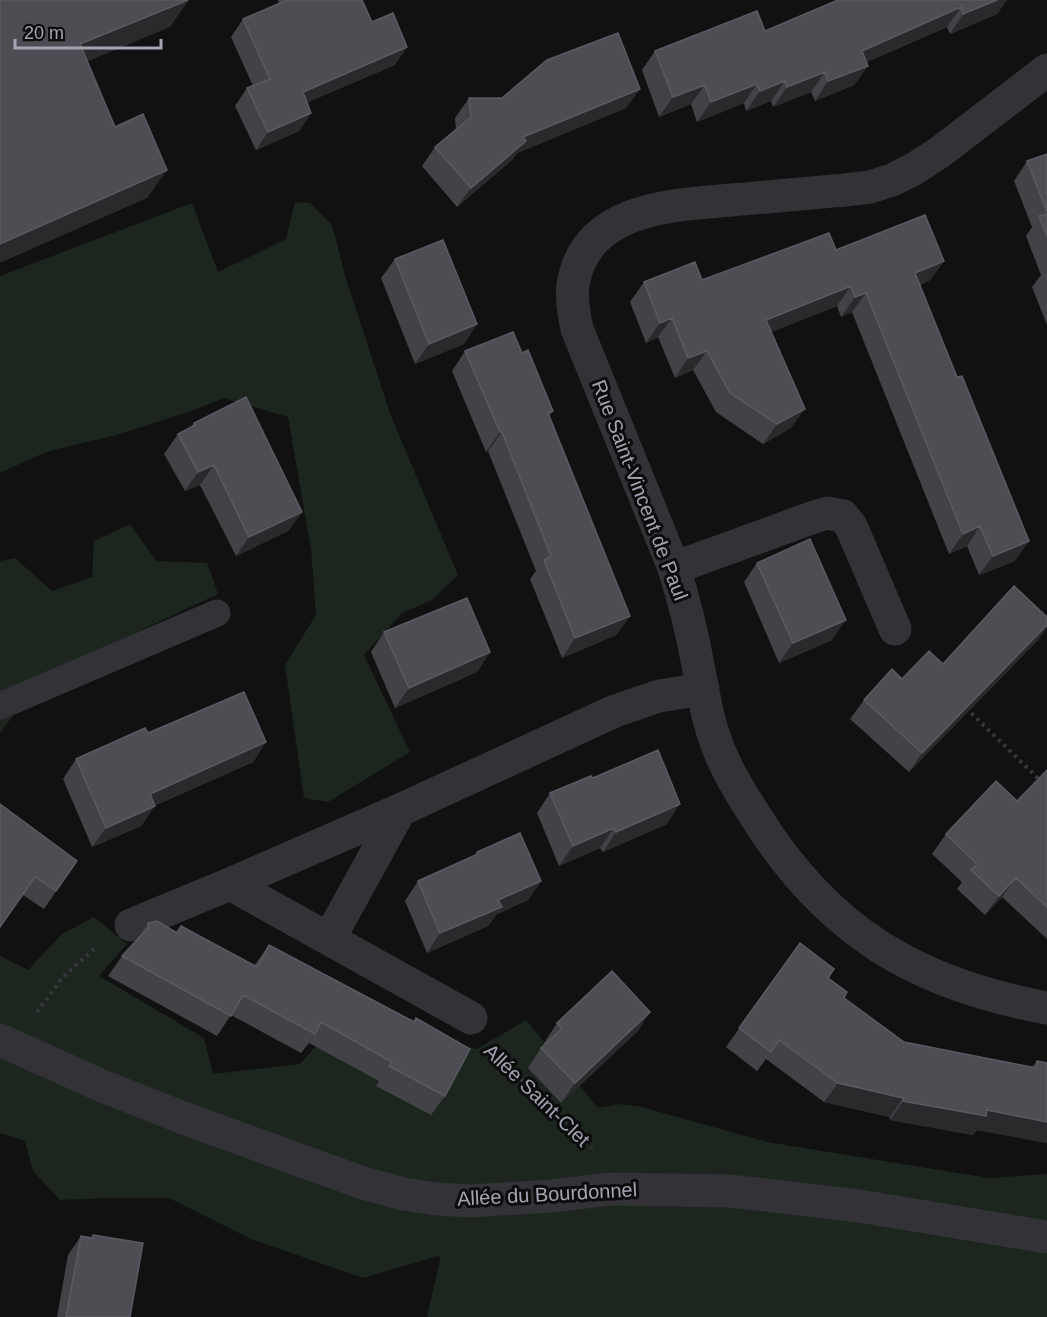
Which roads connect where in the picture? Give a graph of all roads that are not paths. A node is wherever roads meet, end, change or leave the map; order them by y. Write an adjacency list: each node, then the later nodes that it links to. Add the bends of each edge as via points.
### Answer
1 (1047, 70): 2 (street, Rue Saint-Vincent de Paul, via 940,152 892,180 870,187 672,206 635,214 614,224 587,249 573,285 577,329)
2 (674, 568): 4 (street, via 814,517 828,513 843,516 851,526); 5 (street, Rue Saint-Vincent de Paul)
3 (217, 613): 6 (lane)
4 (895, 628)
5 (703, 689): 7 (street, via 659,696 615,711); 11 (street, Rue Saint-Vincent de Paul, via 714,737 744,798 798,876 836,914 870,942 935,977 970,990)
6 (0, 706)
7 (400, 810): 8 (street); 10 (street)
8 (230, 884): 9 (street); 10 (street)
9 (130, 925)
10 (329, 939): 12 (street)
11 (1047, 1008)
12 (471, 1018)
13 (5, 1043): 14 (street, Allée du Bourdonnel, via 186,1119 404,1194 470,1201 610,1189 699,1189 859,1206)
14 (1047, 1237)

